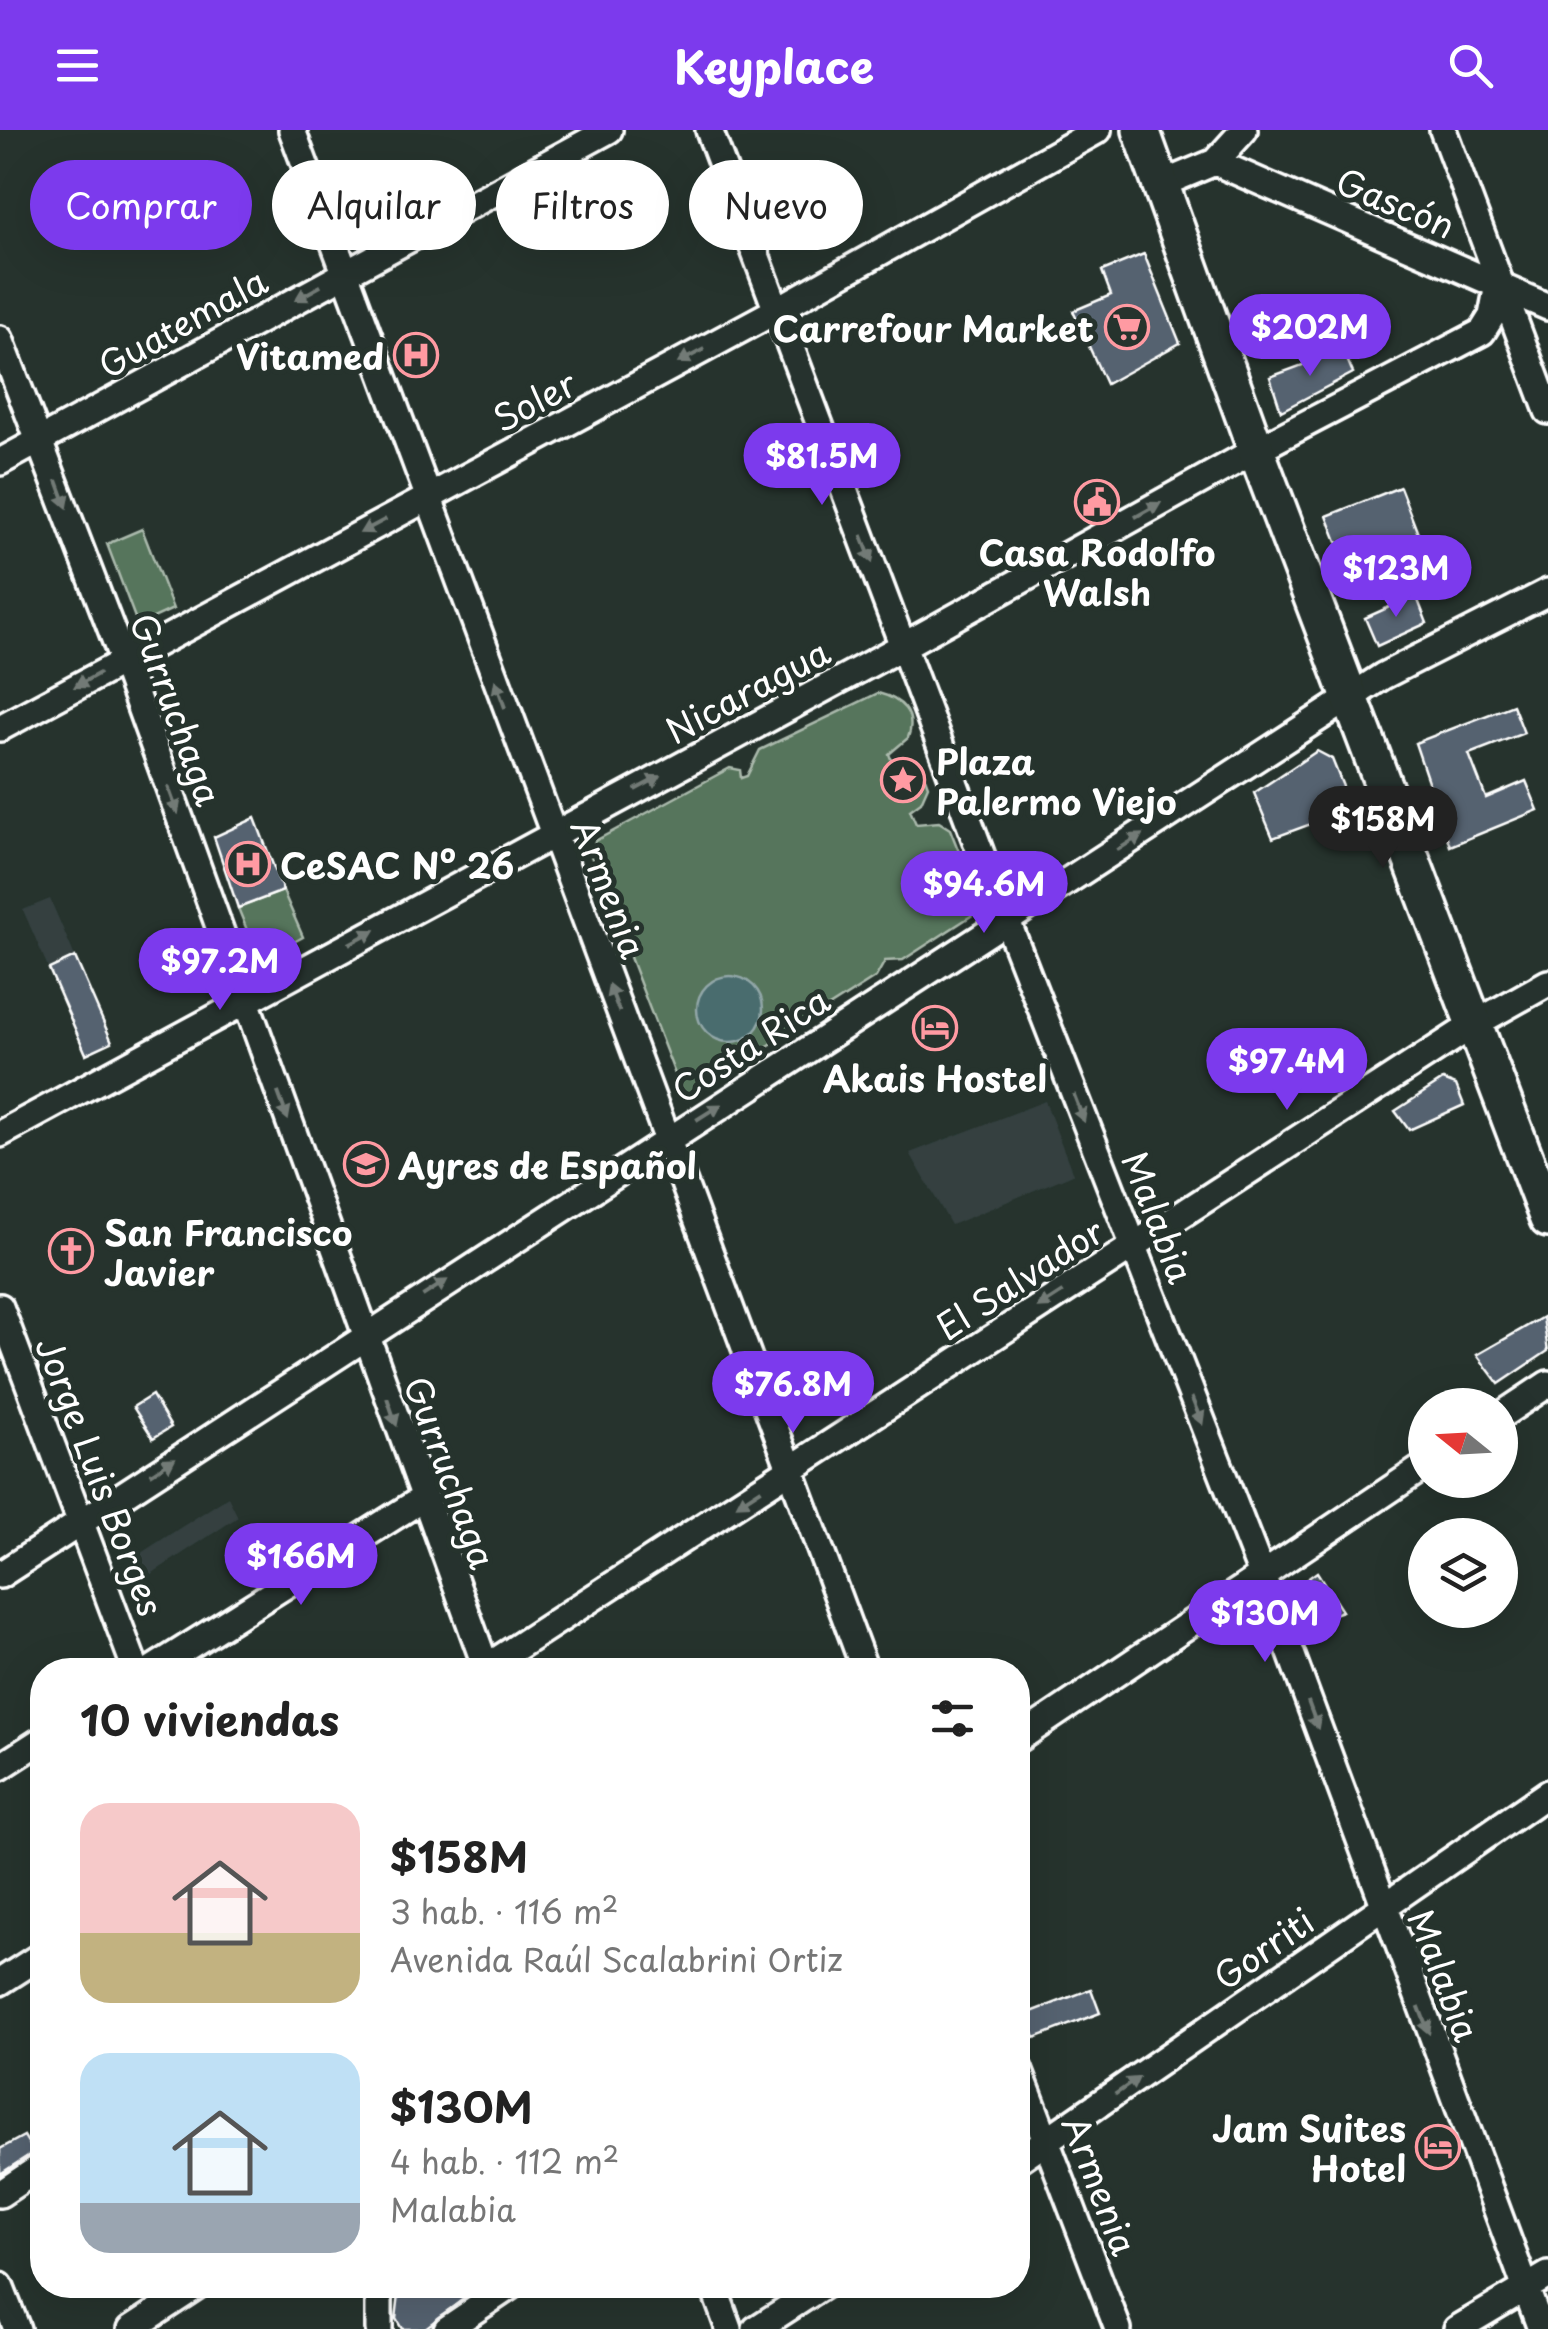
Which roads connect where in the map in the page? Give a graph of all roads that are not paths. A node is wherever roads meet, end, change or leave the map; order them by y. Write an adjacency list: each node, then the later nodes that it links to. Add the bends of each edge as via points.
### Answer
1 (292, 130): 10 (street, Armenia)
2 (609, 130): 10 (street, Guatemala)
3 (709, 130): 13 (street, Malabia)
4 (1098, 130): 13 (street, Soler)
5 (1141, 130): 9 (main road)
6 (1244, 130): 8 (street)
7 (1443, 130): 11 (street)
8 (1215, 162): 9 (street); 11 (street, Gascón)
9 (1162, 184): 17 (main road)
10 (344, 274): 16 (street, Guatemala, one-way to 16); 19 (street, Armenia)
11 (1498, 284): 12 (street, Gascón); 15 (street); 17 (street, Nicaragua, via 1482,332)
12 (1548, 308)
13 (776, 310): 19 (street, Soler, one-way to 19); 21 (street, Malabia, one-way to 21)
14 (0, 339): 16 (street, Gurruchaga)
15 (1548, 410)
16 (42, 440): 18 (street, Guatemala); 22 (street, Gurruchaga, one-way to 22)
17 (1256, 450): 21 (street, Nicaragua, one-way to 17); 23 (main road)
18 (0, 462)
19 (427, 497): 22 (street, Soler, one-way to 22); 25 (street, Armenia, one-way to 19)
20 (1548, 592): 23 (street, Costa Rica)
21 (903, 646): 25 (street, Nicaragua, one-way to 21); 26 (street, Malabia)
22 (123, 660): 24 (street, Soler, one-way to 24); 28 (street, Gurruchaga, one-way to 28)
23 (1352, 696): 26 (street, Costa Rica, one-way to 23); 29 (main road)
24 (0, 728)
25 (552, 835): 28 (street, Nicaragua, one-way to 25); 31 (street, Armenia, one-way to 25)
26 (1008, 922): 31 (street, Costa Rica, one-way to 26); 33 (street, Malabia, one-way to 33)
27 (1548, 983): 29 (street, El Salvador)
28 (245, 1000): 30 (street, Nicaragua); 35 (street, Gurruchaga, one-way to 35)
29 (1473, 1025): 32 (main road); 33 (street, El Salvador)
30 (0, 1134)
31 (667, 1139): 35 (street, Costa Rica, one-way to 31); 38 (street, Armenia)
32 (1548, 1219)
33 (1132, 1246): 38 (street, El Salvador, one-way to 38); 43 (street, Malabia, one-way to 43)
34 (0, 1307): 41 (street, Jorge Luis Borges)
35 (365, 1334): 40 (street, Gurruchaga, one-way to 40); 41 (street, Costa Rica, one-way to 35)
36 (1548, 1384): 37 (street)
37 (1518, 1404)
38 (790, 1470): 47 (street, El Salvador, one-way to 47); 48 (street, Armenia)
39 (1408, 1477): 43 (street)
40 (422, 1498): 45 (street); 46 (street, Gurruchaga)
41 (82, 1519): 42 (street, Costa Rica); 44 (street, Jorge Luis Borges)
42 (0, 1575)
43 (1262, 1575): 49 (street); 53 (street, Malabia, one-way to 53)
44 (132, 1658)
45 (170, 1658)
46 (481, 1658)
47 (502, 1658)
48 (860, 1658)
49 (1030, 1730)
50 (30, 1748): 51 (street)
51 (0, 1767)
52 (1548, 1793): 53 (street, Gorriti)
53 (1382, 1908): 57 (street, Gorriti, one-way to 53); 63 (street, Malabia, one-way to 63)
54 (30, 1962): 55 (street)
55 (0, 1982)
56 (1030, 2099): 57 (street, Armenia)
57 (1046, 2142): 58 (street, Gorriti); 75 (street, Armenia)
58 (1030, 2152)
59 (30, 2174): 60 (street)
60 (0, 2194)
61 (1548, 2275): 63 (street)
62 (0, 2286): 69 (street)
63 (1526, 2289): 76 (street); 77 (street, Malabia)
64 (178, 2298): 70 (street)
65 (380, 2298): 71 (street)
66 (493, 2298): 72 (street)
67 (717, 2298): 73 (street)
68 (804, 2298): 74 (street)
69 (17, 2329)
70 (131, 2329)
71 (379, 2329)
72 (447, 2329)
73 (728, 2329)
74 (756, 2329)
75 (1118, 2329)
76 (1458, 2329)
77 (1541, 2329)

